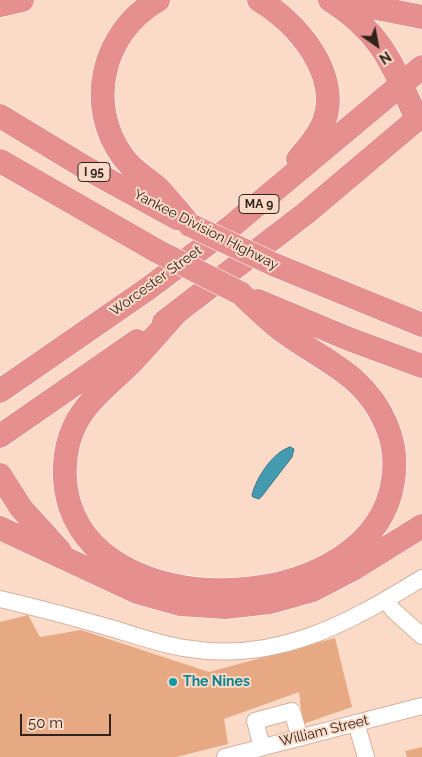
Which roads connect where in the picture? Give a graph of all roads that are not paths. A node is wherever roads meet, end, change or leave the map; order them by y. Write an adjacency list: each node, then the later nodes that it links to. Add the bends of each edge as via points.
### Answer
1 (22, 0): 5 (highway)
2 (158, 0): 13 (highway, via 135,18 114,46 103,80 103,107 109,132 122,156)
3 (259, 0): 12 (highway, via 286,20 305,42 320,68 326,90 322,126)
4 (332, 0): 6 (highway); 8 (highway, via 370,31 388,57)
5 (0, 5)
6 (422, 17)
7 (422, 67): 8 (highway, Worcester Street / MA 9)
8 (401, 85): 10 (highway); 12 (highway, Worcester Street / MA 9)
9 (0, 116): 13 (highway, Yankee Division Highway / I 95)
10 (419, 117): 15 (highway, MA 9, via 306,213)
11 (0, 162): 14 (highway, bridge, via 156,251)
12 (275, 192): 18 (highway, Worcester Street / MA 9)
13 (190, 224): 16 (highway, Yankee Division Highway / I 95, bridge, via 275,265)
14 (240, 293): 15 (highway, via 280,329 325,357 357,383 379,409 393,446 391,490 374,528 344,556 288,581 258,588 218,590 177,586 146,577 98,550 83,532 72,510 65,471 74,426 96,396); 17 (highway)
15 (176, 313): 19 (highway, MA 9)
16 (422, 325)
17 (422, 366)
18 (4, 393)
19 (0, 436)
20 (0, 475): 23 (highway, via 28,516)
21 (422, 526): 23 (highway, via 328,583 292,597 248,606 203,607 158,599 126,588)
22 (0, 528): 23 (highway)
23 (71, 560)
24 (422, 578): 26 (lane)
25 (0, 599): 26 (lane, via 173,646 221,652 268,647 306,638 346,622)
26 (386, 600): 27 (lane)
27 (422, 636)
28 (422, 706): 29 (lane, William Street)
29 (356, 723): 30 (lane, William Street); 34 (lane)
30 (300, 738): 31 (lane, William Street); 31 (lane, via 292,711 255,721)
31 (262, 747): 32 (lane, William Street)
32 (245, 755): 33 (lane, William Street)
33 (225, 757)
34 (366, 757)

